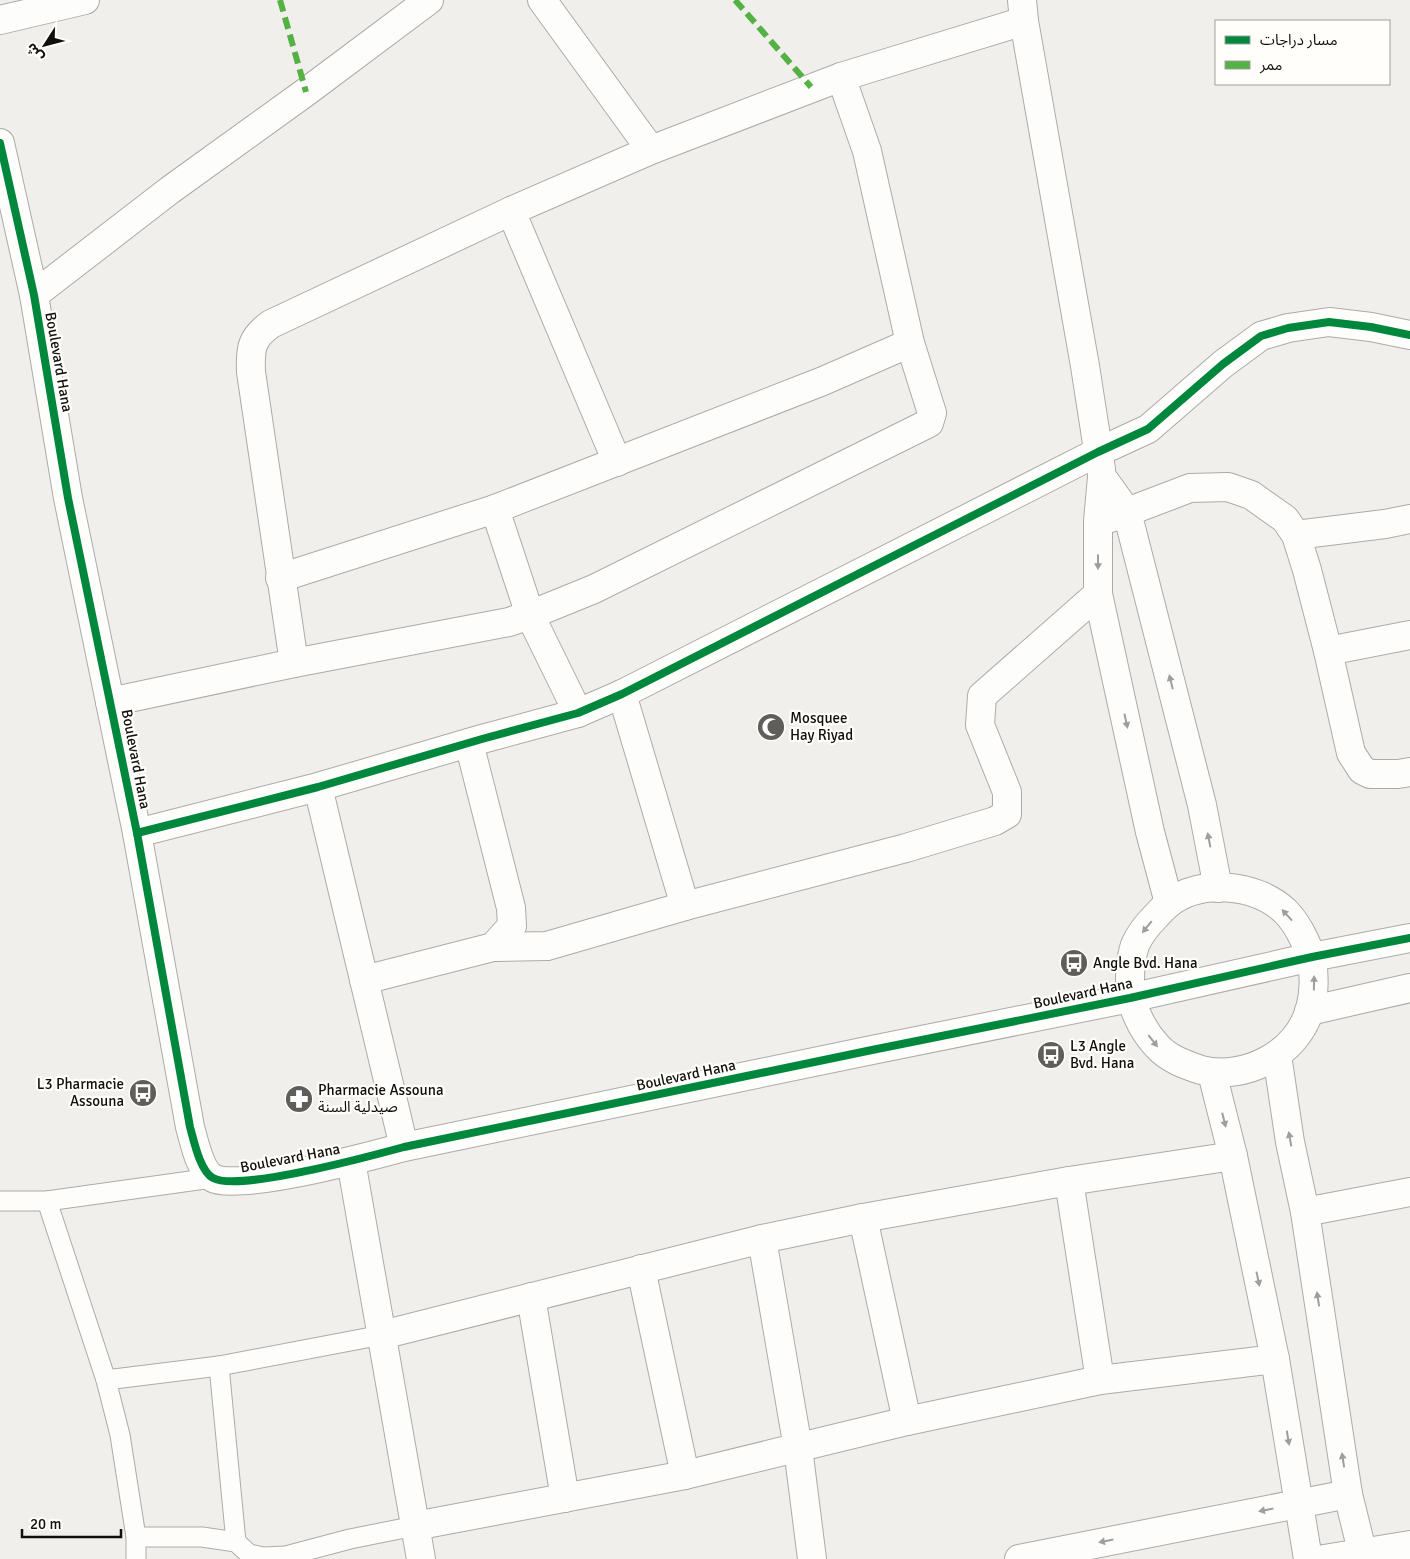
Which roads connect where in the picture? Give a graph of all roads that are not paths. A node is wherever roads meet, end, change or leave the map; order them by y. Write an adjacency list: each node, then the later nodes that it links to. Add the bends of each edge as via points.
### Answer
1 (85, 0): 5 (street)
2 (429, 0): 10 (street, via 170,190)
3 (542, 0): 8 (street)
4 (1023, 10): 6 (street); 14 (street)
5 (0, 20)
6 (841, 77): 8 (street); 12 (street, via 867,150)
7 (0, 143): 10 (street, Boulevard Hana)
8 (651, 150): 9 (street)
9 (510, 211): 13 (street); 20 (street, via 271,324 253,342 251,372)
10 (34, 295): 27 (street, Boulevard Hana, via 68,498)
11 (1410, 335): 14 (street, via 1329,322 1261,336)
12 (910, 343): 13 (street); 22 (street, via 932,414 929,423 594,589)
13 (617, 462): 15 (street)
14 (1100, 465): 16 (street); 18 (street); 26 (street)
15 (495, 509): 20 (street); 22 (street)
16 (1128, 512): 18 (street); 19 (street, via 1190,488 1228,487 1266,504 1284,519); 33 (street, one-way to 16, via 1202,805)
17 (1410, 518): 19 (street)
18 (1098, 521): 21 (street, one-way to 21)
19 (1296, 535): 24 (street)
20 (280, 578): 25 (street)
21 (1098, 594): 34 (street, one-way to 34, via 1150,832); 35 (street, via 982,696 980,725 1007,792 1007,814 995,822 906,848)
22 (530, 615): 25 (street, via 509,622); 28 (street)
23 (1410, 635): 24 (street)
24 (1328, 651): 30 (street, via 1355,761 1370,774)
25 (294, 664): 27 (street)
26 (622, 694): 28 (street); 35 (street)
27 (110, 702): 32 (street, Boulevard Hana)
28 (578, 713): 29 (street)
29 (469, 743): 31 (street); 37 (street, via 512,908 512,926)
30 (1410, 772)
31 (318, 788): 32 (street); 39 (street)
32 (137, 833): 48 (street, Boulevard Hana, via 190,1127 203,1167)
33 (1218, 888): 34 (street, via 1190,892); 38 (street, one-way to 33, via 1301,932 1285,911 1262,896 1237,888)
34 (1169, 903): 41 (street, one-way to 41, via 1144,929 1136,945 1130,962)
35 (685, 906): 37 (street, via 547,946)
36 (1410, 938): 38 (street, Boulevard Hana)
37 (493, 948): 39 (street)
38 (1312, 957): 41 (street, Boulevard Hana); 42 (street, one-way to 38, via 1315,984)
39 (364, 980): 45 (street)
40 (1410, 988): 42 (street)
41 (1130, 998): 44 (street, one-way to 44, via 1141,1026 1159,1049 1184,1065); 45 (street, Boulevard Hana)
42 (1309, 1011): 43 (street, via 1297,1036)
43 (1277, 1055): 44 (street, via 1258,1066 1235,1072); 53 (street, one-way to 43)
44 (1212, 1072): 46 (street, one-way to 46)
45 (404, 1147): 47 (street, Boulevard Hana)
46 (1233, 1156): 49 (street); 59 (street, one-way to 59)
47 (350, 1161): 48 (street, Boulevard Hana, via 234,1182); 58 (street)
48 (212, 1178): 52 (lane)
49 (1069, 1181): 54 (street); 62 (street)
50 (1410, 1192): 53 (street)
51 (0, 1202): 52 (lane)
52 (47, 1202): 61 (lane)
53 (1305, 1212): 66 (street, one-way to 53)
54 (863, 1218): 55 (street); 63 (street)
55 (762, 1239): 56 (street); 64 (street)
56 (641, 1270): 57 (street); 65 (street)
57 (531, 1297): 58 (street); 67 (street)
58 (382, 1335): 60 (lane); 69 (street)
59 (1275, 1359): 62 (street); 68 (street, one-way to 68)
60 (219, 1366): 61 (lane); 71 (lane)
61 (106, 1380): 70 (lane, via 120,1435)
62 (1100, 1380): 63 (street)
63 (907, 1421): 64 (street)
64 (798, 1448): 65 (street); 76 (street)
65 (685, 1475): 67 (street)
66 (1348, 1494): 68 (street); 73 (street)
67 (565, 1498): 69 (street)
68 (1299, 1504): 77 (street, one-way to 77); 78 (street)
69 (415, 1526): 71 (lane, via 286,1556 249,1554); 75 (street)
70 (136, 1537): 71 (lane, via 202,1537); 74 (lane)
71 (236, 1542)
72 (1410, 1545): 73 (street)
73 (1363, 1556): 79 (street)
74 (136, 1559)
75 (421, 1559)
76 (812, 1559)
77 (1021, 1559)
78 (1308, 1559)
79 (1324, 1559)

